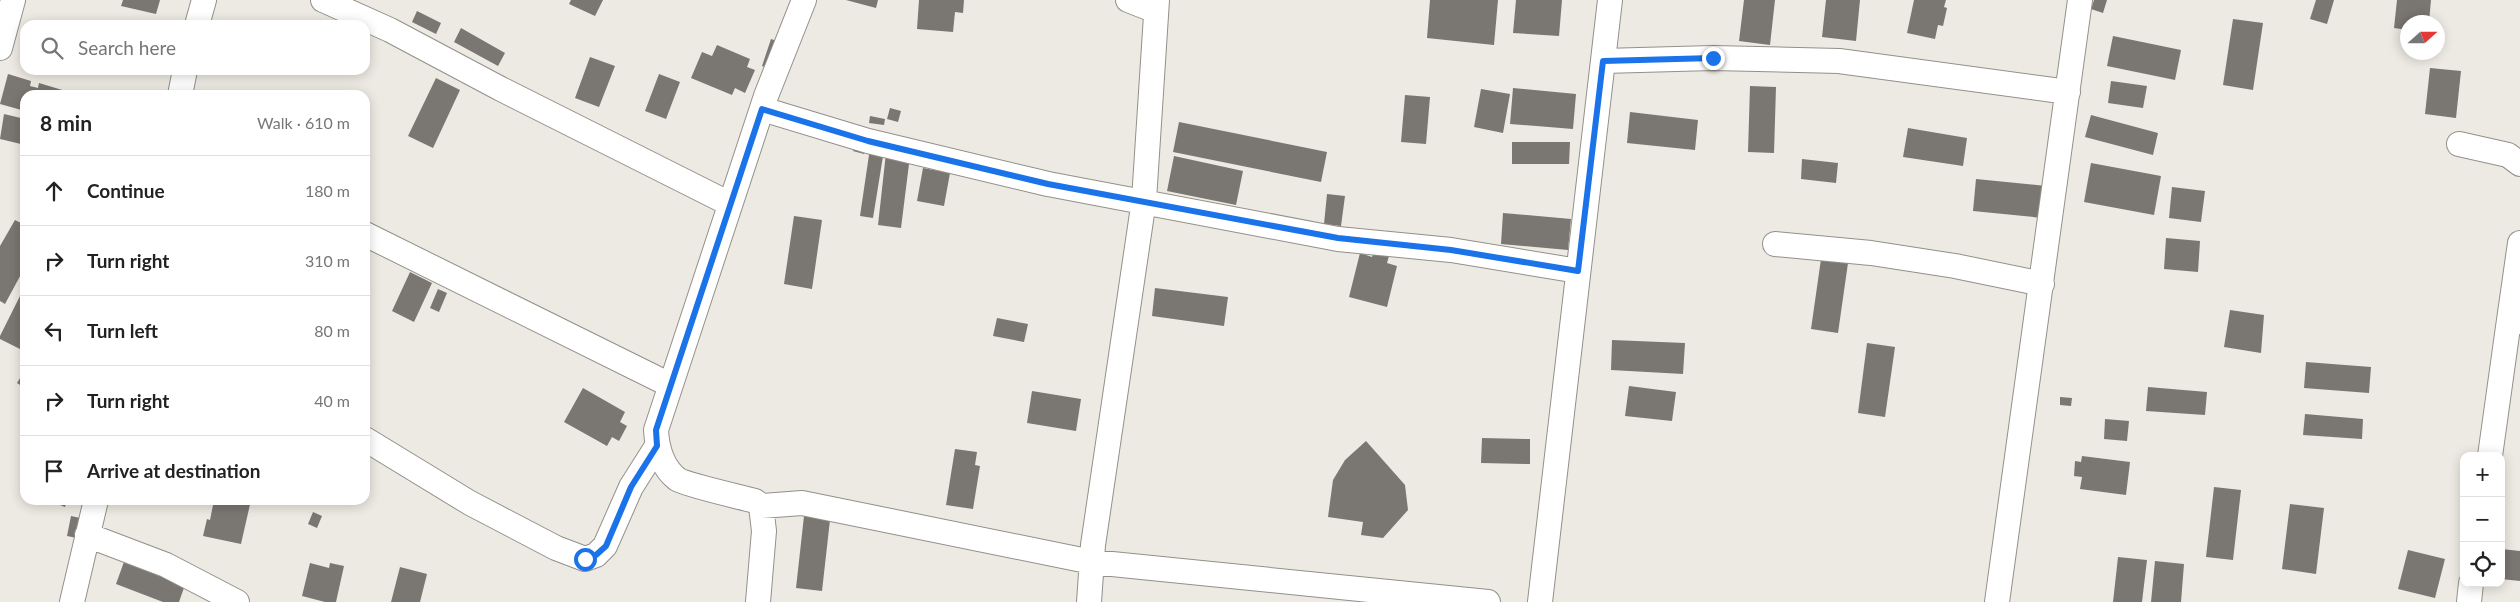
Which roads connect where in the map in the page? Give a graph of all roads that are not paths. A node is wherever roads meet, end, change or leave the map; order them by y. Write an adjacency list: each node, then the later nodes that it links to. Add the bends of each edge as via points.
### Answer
1 (13, 0): 12 (street)
2 (204, 0): 9 (street)
3 (323, 0): 10 (street)
4 (804, 0): 17 (street)
5 (1128, 0): 8 (street)
6 (1610, 0): 13 (street)
7 (2080, 0): 16 (street)
8 (1156, 5): 20 (street)
9 (198, 20)
10 (368, 20)
11 (370, 21): 21 (street, via 500,90)
12 (0, 48)
13 (1603, 61): 16 (street, via 1713,58 1839,61); 25 (street)
14 (184, 75): 15 (street)
15 (181, 90)
16 (2068, 92): 26 (street)
17 (762, 109): 20 (street, via 868,141 1048,184); 21 (street)
18 (2459, 144): 19 (street, via 2508,155)
19 (2520, 164)
20 (1144, 200): 25 (street, via 1338,238 1451,250); 35 (street)
21 (730, 204): 28 (street)
22 (370, 236): 28 (street)
23 (2520, 243): 27 (street)
24 (1775, 244): 26 (street, via 1871,253)
25 (1578, 271): 42 (street)
26 (2042, 284): 43 (street)
27 (2515, 321): 31 (street)
28 (670, 385): 30 (street, via 656,430)
29 (370, 442): 30 (street, via 470,503 556,548 585,559 606,546 631,487)
30 (657, 446): 33 (street, via 661,458 678,480 756,501)
31 (2491, 452)
32 (95, 505): 34 (street)
33 (761, 506): 35 (street, via 802,503); 39 (street, via 764,531)
34 (87, 536): 37 (street); 38 (street, via 166,565)
35 (1092, 562): 40 (street); 41 (street)
36 (2471, 587): 44 (street)
37 (72, 602)
38 (237, 602)
39 (758, 602)
40 (1089, 602)
41 (1488, 602)
42 (1540, 602)
43 (1997, 602)
44 (2469, 602)

